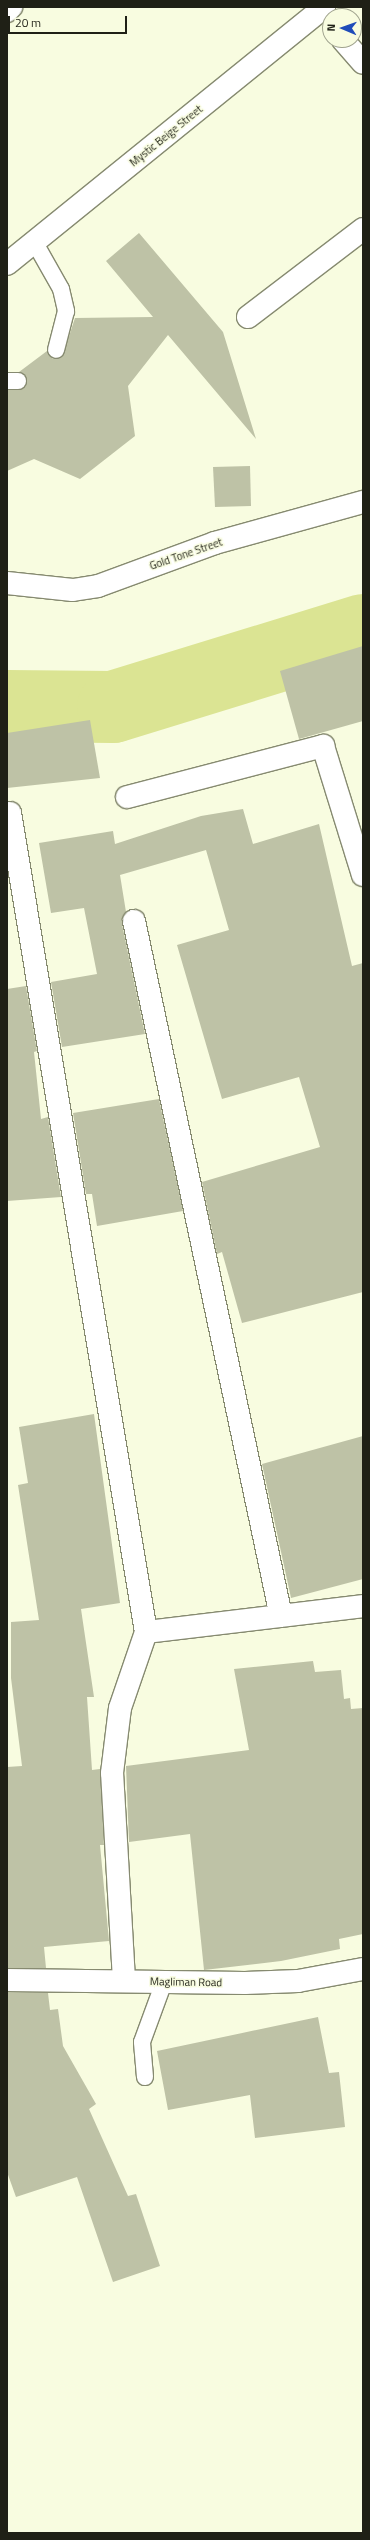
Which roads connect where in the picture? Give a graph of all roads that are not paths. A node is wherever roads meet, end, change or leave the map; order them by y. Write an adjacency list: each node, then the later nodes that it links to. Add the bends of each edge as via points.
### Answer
1 (12, 7): 2 (street)
2 (7, 11)
3 (322, 16): 7 (street, Mystic Beige Street)
4 (350, 48): 5 (street)
5 (363, 63)
6 (363, 229): 9 (street)
7 (35, 242): 8 (street, Mystic Beige Street); 10 (lane, via 61,289 66,311)
8 (7, 264)
9 (248, 317)
10 (56, 350)
11 (363, 502): 12 (street, Gold Tone Street, via 215,543 98,586 73,590)
12 (7, 583)
13 (127, 797): 15 (street, via 323,746)
14 (10, 813): 20 (street)
15 (358, 837): 16 (street)
16 (363, 875)
17 (134, 921): 19 (street)
18 (363, 1606): 19 (street)
19 (281, 1616): 20 (street)
20 (146, 1632): 23 (street, via 120,1708 112,1773)
21 (363, 1969): 24 (street, Magliman Road, via 298,1981)
22 (7, 1980): 23 (street, Magliman Road)
23 (124, 1980): 24 (street, Magliman Road)
24 (164, 1982): 25 (lane, via 142,2042)
25 (145, 2077)

